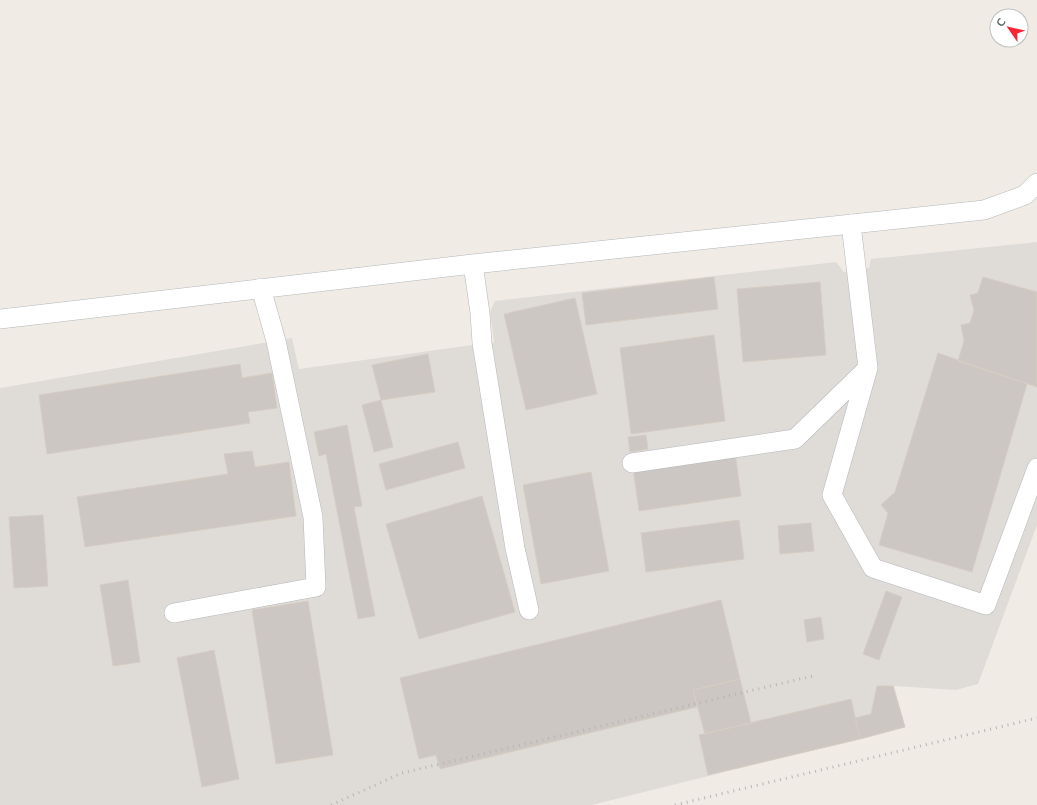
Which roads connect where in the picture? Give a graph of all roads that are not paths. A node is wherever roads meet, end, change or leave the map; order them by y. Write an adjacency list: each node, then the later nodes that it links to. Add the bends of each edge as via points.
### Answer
1 (1033, 191): 2 (street, via 984,210)
2 (851, 224): 3 (street); 6 (street)
3 (473, 264): 4 (street); 9 (street, via 482,343 512,532)
4 (261, 288): 5 (street); 10 (street, via 276,341 313,516 316,587)
5 (0, 319)
6 (868, 368): 7 (street, via 795,439); 8 (street, via 832,495 874,568 986,606)
7 (632, 463)
8 (1037, 468)
9 (529, 610)
10 (174, 613)

